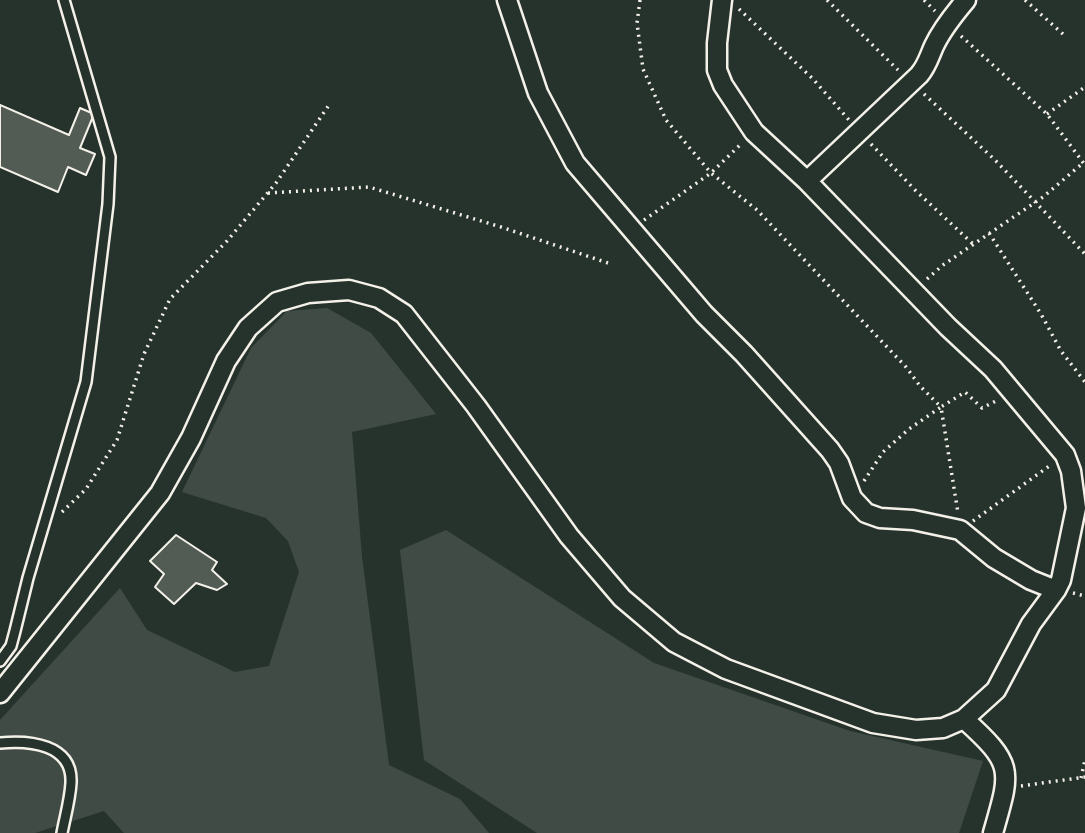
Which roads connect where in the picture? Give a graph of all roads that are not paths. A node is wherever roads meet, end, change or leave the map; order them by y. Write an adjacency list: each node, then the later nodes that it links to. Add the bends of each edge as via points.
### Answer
1 (64, 0): 7 (lane, via 110,156 108,204 86,382 15,631)
2 (507, 0): 6 (street, via 538,93 575,163 704,314 830,450 852,498 866,513 880,518 960,530 994,558)
3 (722, 0): 5 (street, via 717,70 723,85 754,132)
4 (967, 0): 5 (street, via 934,45 927,65)
5 (807, 181): 6 (street, via 1013,392 1065,455 1076,508)
6 (1056, 590): 9 (street, via 1031,624 996,690)
7 (0, 661)
8 (0, 693): 9 (street, via 160,493 226,361 248,328 277,302 308,293 349,290 379,298 404,314 569,536 622,598 674,642 726,669 873,723 916,730 943,728)
9 (964, 719): 12 (street, via 990,743 1006,770 1006,788)
10 (0, 743): 11 (lane, via 38,743 53,748 64,759 71,782)
11 (62, 833)
12 (993, 833)

